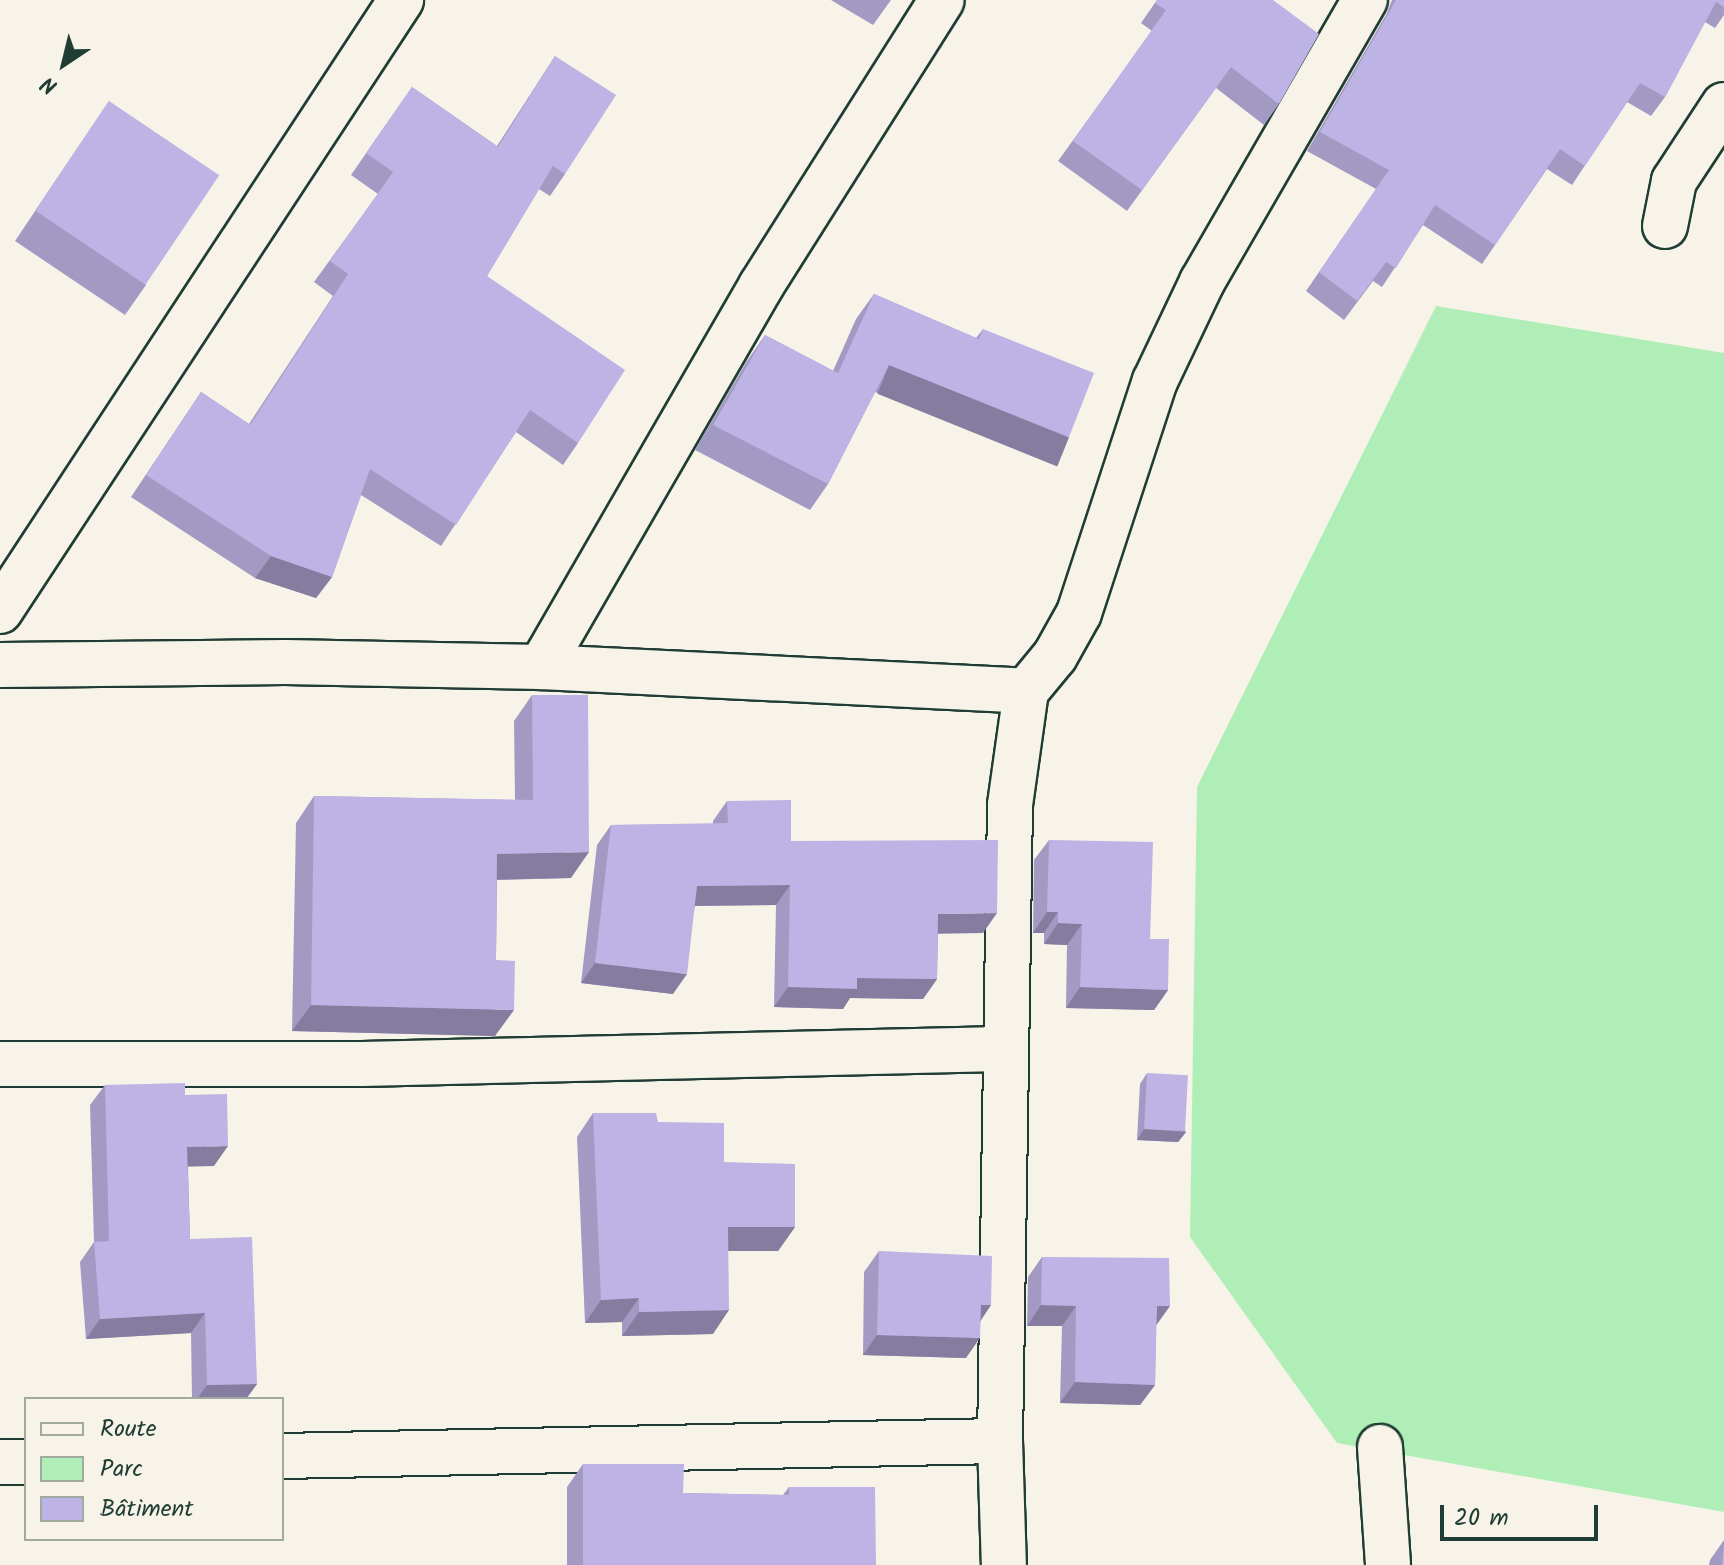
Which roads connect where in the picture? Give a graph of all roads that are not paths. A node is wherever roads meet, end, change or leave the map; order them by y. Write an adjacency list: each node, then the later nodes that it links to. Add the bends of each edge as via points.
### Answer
1 (401, 0): 6 (street)
2 (942, 0): 8 (street, via 761,286)
3 (1365, 0): 9 (street, via 1202,282 1155,381 1079,613 1055,656)
4 (1724, 105): 5 (street, via 1674,181)
5 (1665, 226)
6 (0, 611)
7 (0, 665): 8 (street, via 285,662)
8 (541, 667): 9 (street)
9 (1026, 691): 10 (street, via 1010,805)
10 (1002, 1049): 11 (street, via 362,1064); 12 (street)
11 (0, 1064)
12 (1000, 1441): 14 (street); 17 (street)
13 (1380, 1447): 18 (street)
14 (284, 1456)
15 (0, 1462): 16 (street)
16 (24, 1462)
17 (1004, 1565)
18 (1388, 1565)

